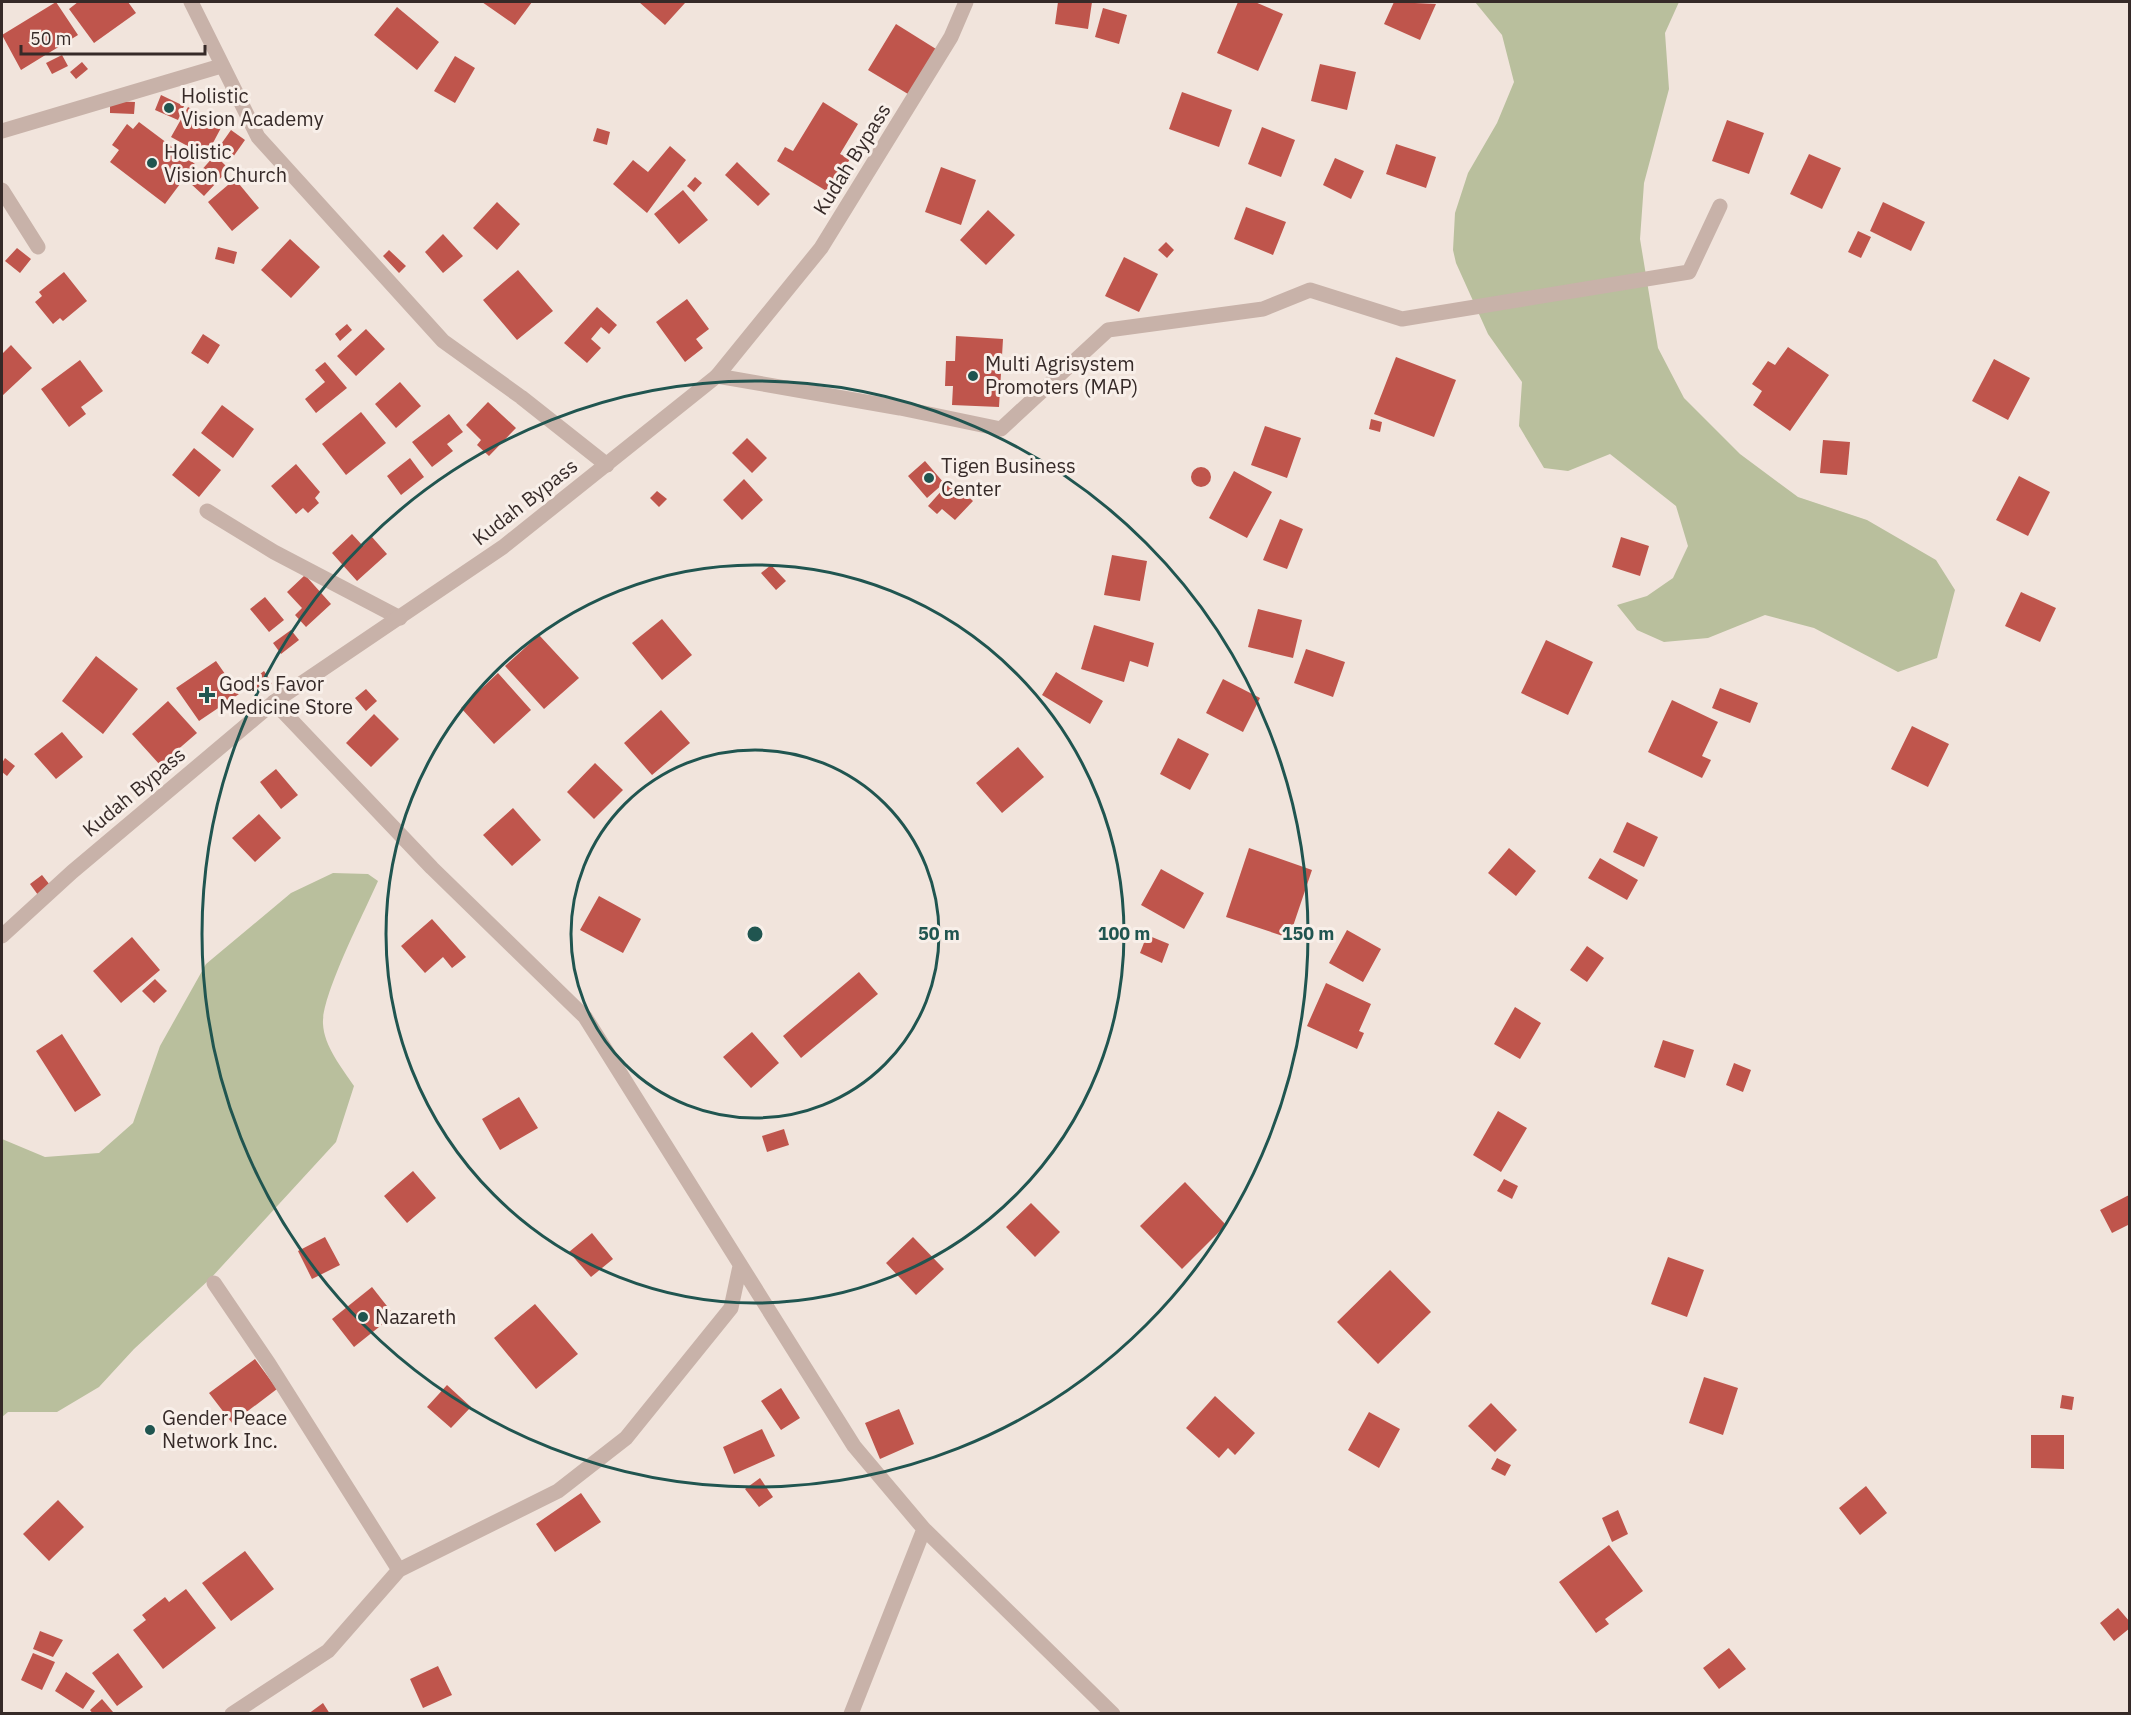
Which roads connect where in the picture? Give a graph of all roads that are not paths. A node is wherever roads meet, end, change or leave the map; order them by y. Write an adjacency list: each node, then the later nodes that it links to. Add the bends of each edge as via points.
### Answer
1 (190, 2): 3 (street)
2 (966, 2): 8 (street, Kudah Bypass, via 951,37 821,248)
3 (221, 66): 4 (street); 9 (street, via 258,137 443,341)
4 (2, 131)
5 (2, 190): 7 (street)
6 (1720, 206): 8 (street, via 1689,272 1402,319 1310,290 1263,309 1108,330 1001,429)
7 (38, 247)
8 (717, 376): 9 (street, Kudah Bypass)
9 (607, 465): 11 (street, Kudah Bypass, via 503,547)
10 (207, 511): 11 (street, via 274,552)
11 (400, 618): 12 (street, Kudah Bypass)
12 (274, 702): 13 (street, Kudah Bypass); 14 (street, via 432,868 585,1017)
13 (2, 936)
14 (740, 1266): 16 (street, via 854,1446); 17 (street, via 731,1308 626,1438 558,1491)
15 (214, 1283): 17 (street)
16 (924, 1529): 19 (street); 20 (street)
17 (399, 1570): 18 (street, via 328,1651)
18 (232, 1713)
19 (851, 1713)
20 (1113, 1713)

